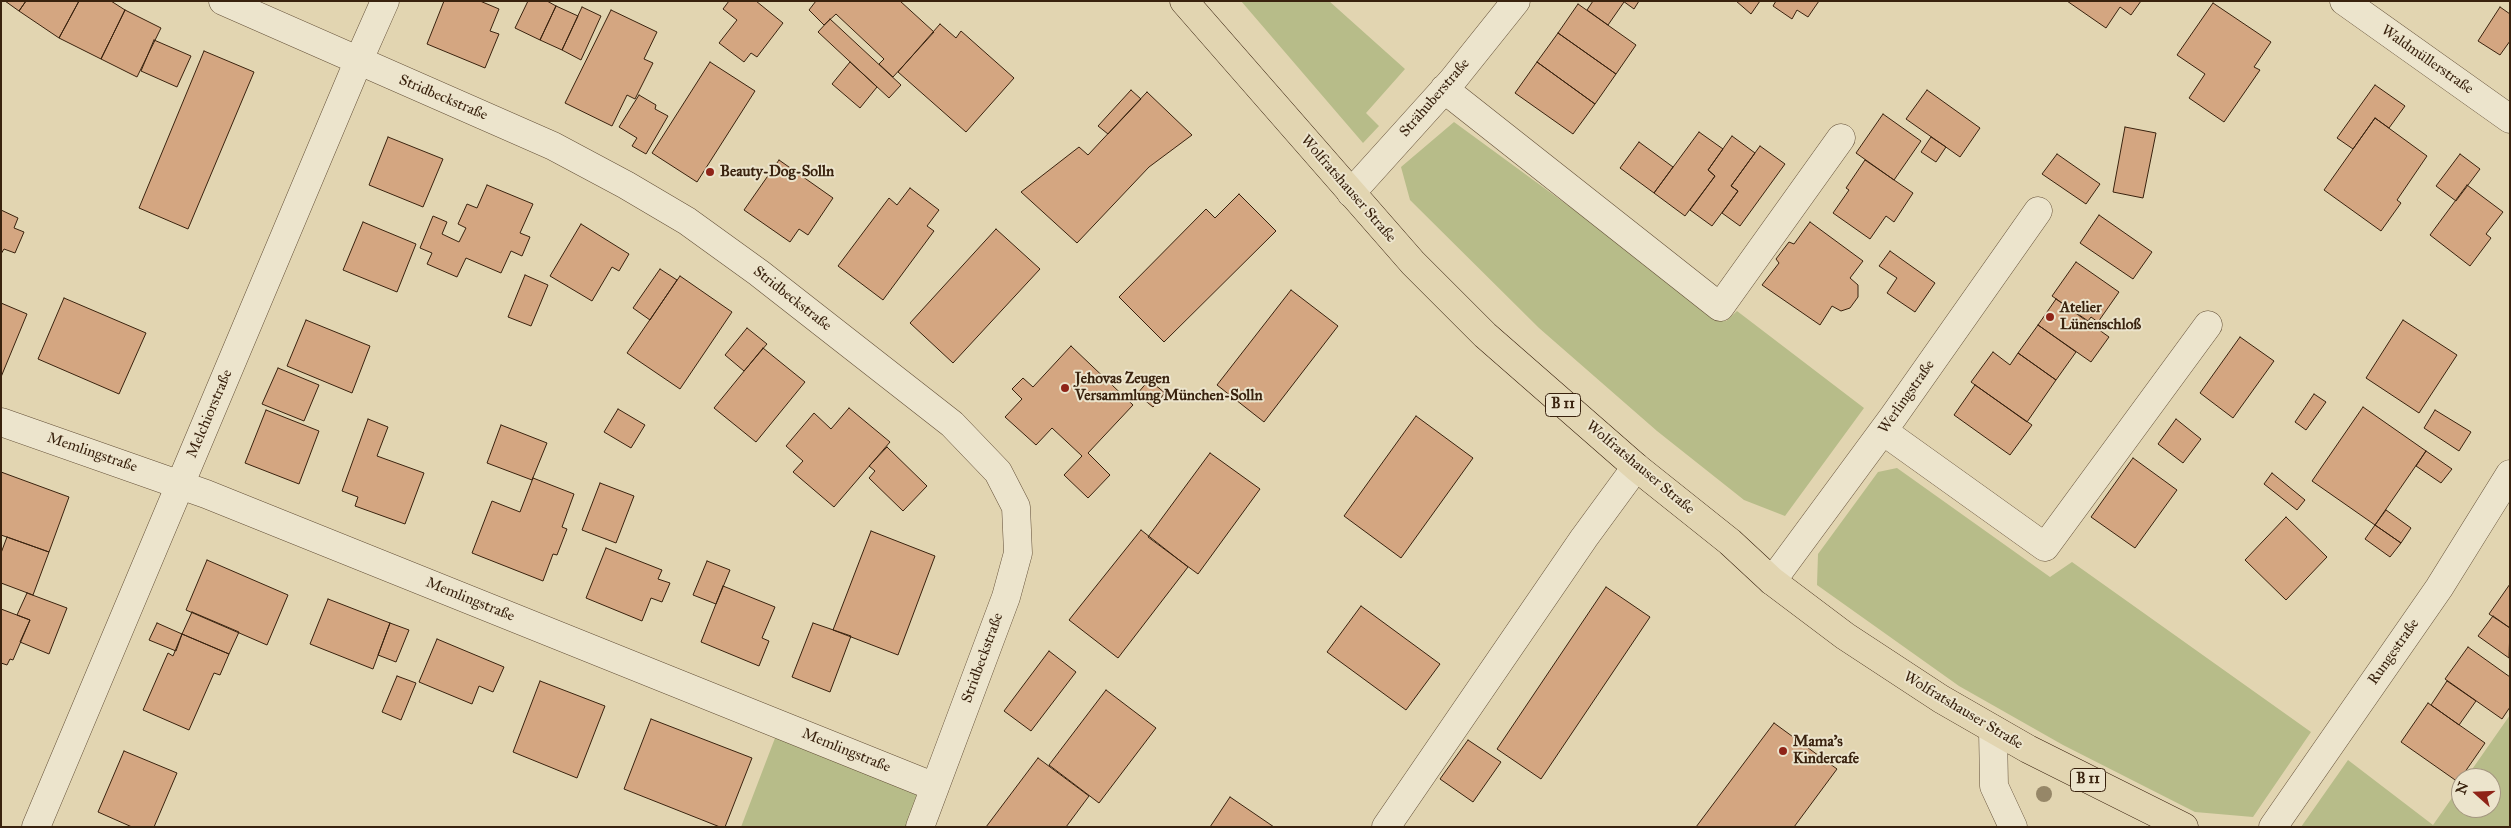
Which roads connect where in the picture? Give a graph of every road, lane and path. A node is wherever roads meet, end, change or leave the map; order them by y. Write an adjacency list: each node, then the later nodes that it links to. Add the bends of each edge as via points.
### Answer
1 (223, 1): 6 (street, Stridbeckstraße)
2 (385, 1): 6 (street, Melchiorstraße)
3 (1184, 1): 10 (main road, Wolfratshauser Straße / B 11)
4 (1516, 1): 7 (street, Strähuberstraße)
5 (2344, 1): 8 (street, Waldmüllerstraße)
6 (358, 62): 17 (street, Melchiorstraße); 20 (street, Stridbeckstraße, via 552,146 687,221 759,273 952,424 998,472 1016,507 1018,553 1006,597)
7 (1444, 89): 9 (street, via 1720,307); 10 (street, Strähuberstraße)
8 (2510, 119)
9 (1841, 138)
10 (1352, 193): 15 (main road, Wolfratshauser Straße / B 11, via 1413,263 1485,335)
11 (2038, 211): 14 (street, Werlingstraße)
12 (2208, 325): 14 (street, via 2045,547)
13 (1, 422): 17 (street, Memlingstraße)
14 (1883, 431): 18 (street, Werlingstraße)
15 (1636, 467): 18 (main road, Wolfratshauser Straße / B 11, via 1730,542); 23 (street)
16 (2510, 474): 26 (street, Rungestraße, via 2439,588)
17 (180, 484): 20 (street, Memlingstraße); 21 (street, Melchiorstraße)
18 (1772, 581): 19 (main road, Wolfratshauser Straße / B 11, via 1869,652)
19 (1993, 730): 24 (street, via 1994,786); 25 (main road, Wolfratshauser Straße / B 11)
20 (935, 787): 22 (street, Stridbeckstraße)
21 (36, 827)
22 (920, 827)
23 (1386, 827)
24 (2013, 827)
25 (2184, 827)
26 (2273, 827)

